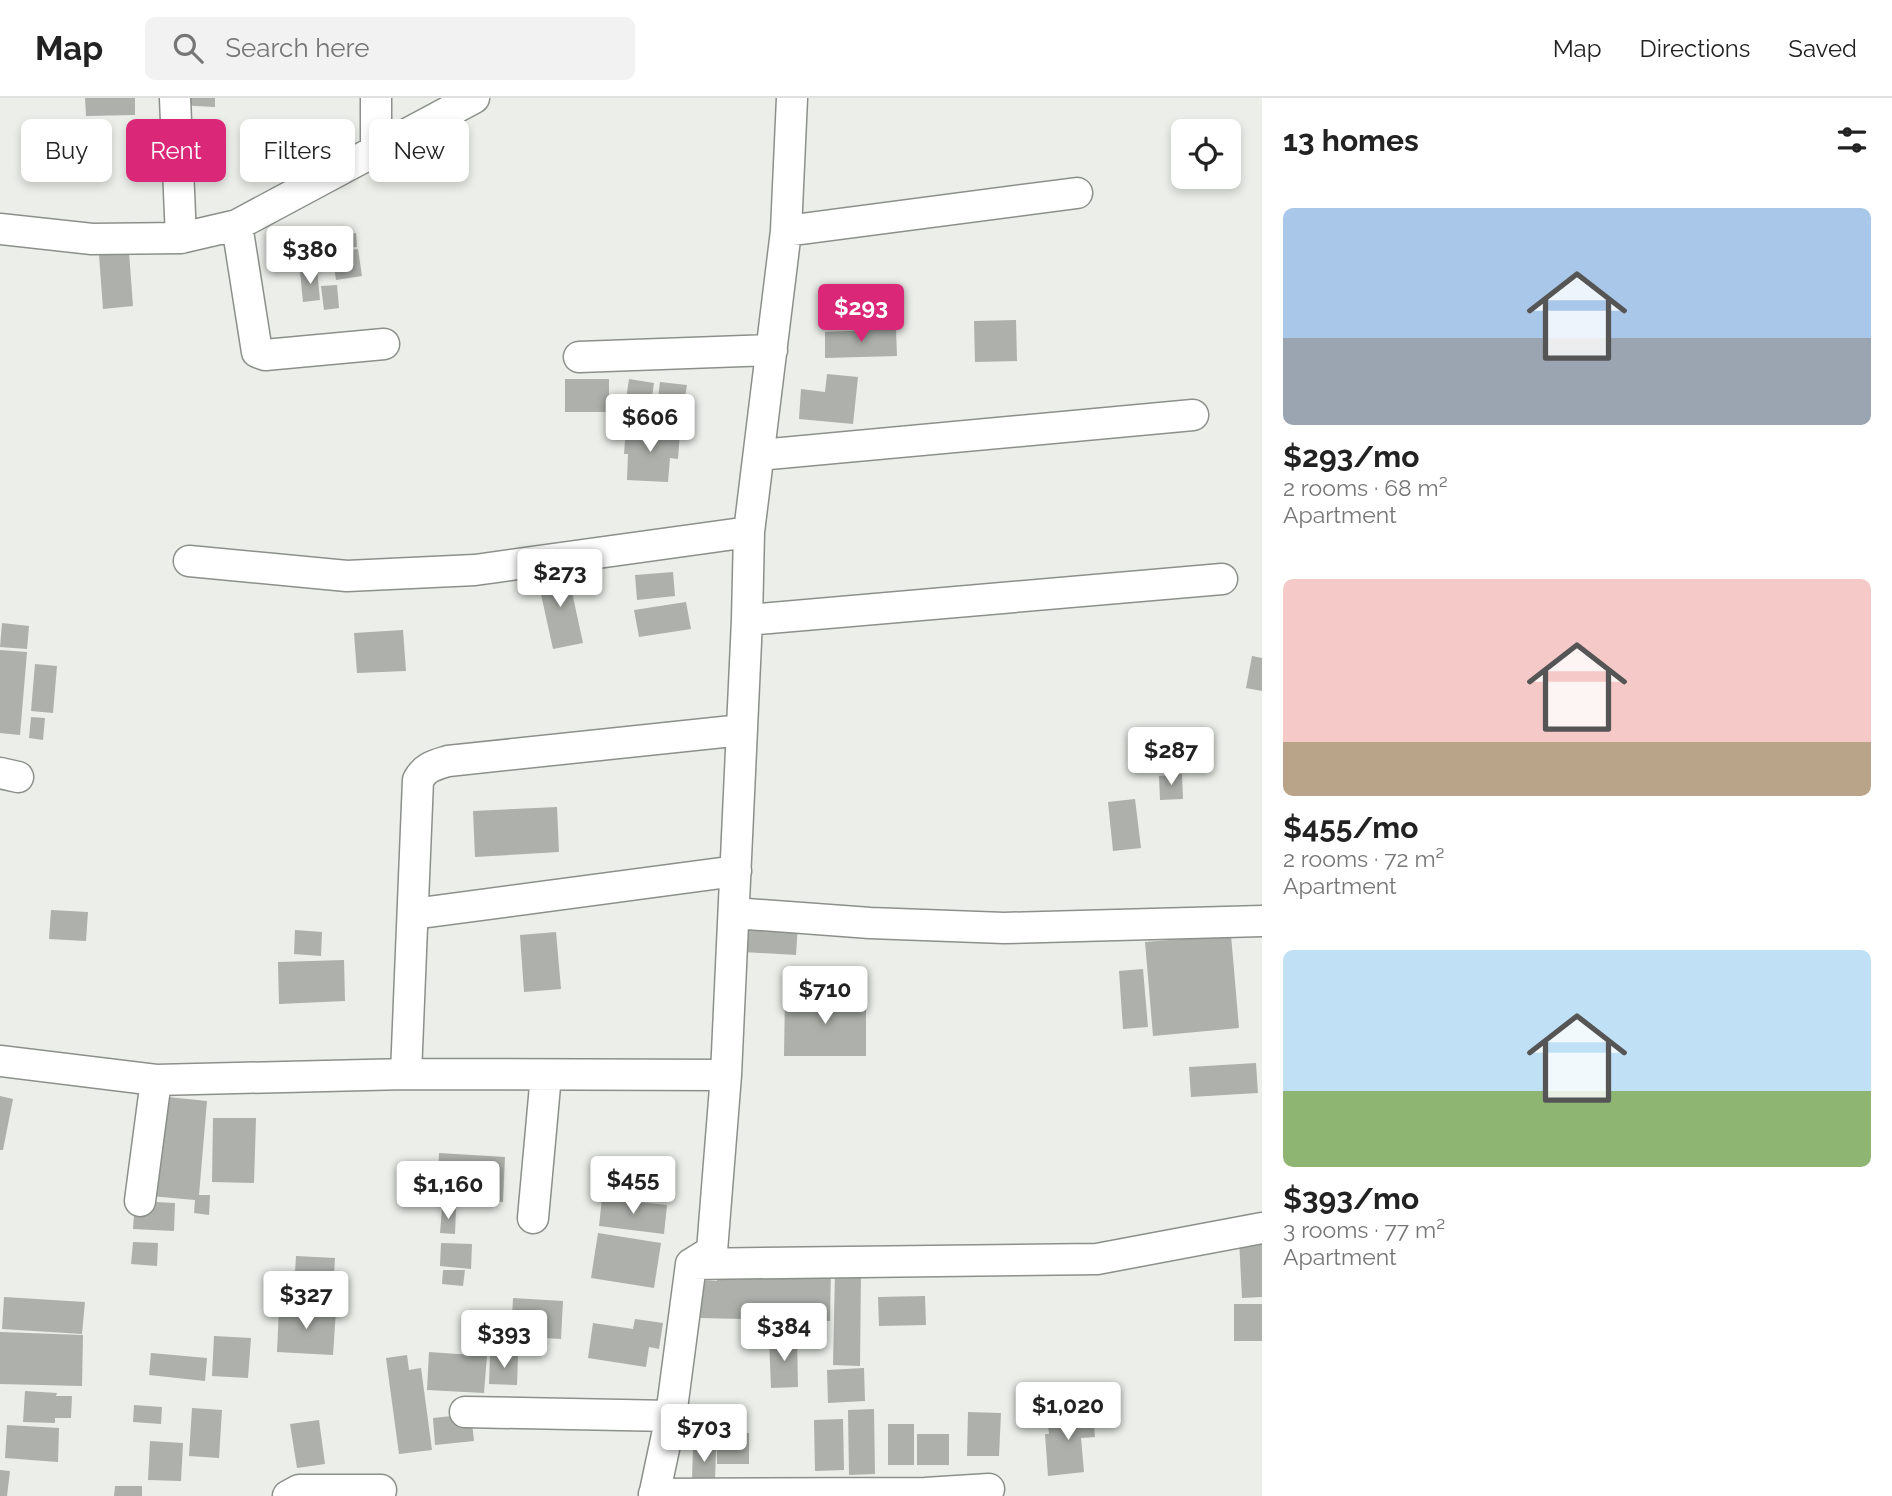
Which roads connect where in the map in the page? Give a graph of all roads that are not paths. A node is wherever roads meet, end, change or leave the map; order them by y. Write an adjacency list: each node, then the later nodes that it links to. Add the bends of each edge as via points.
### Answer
1 (175, 98): 12 (street)
2 (376, 98): 5 (street)
3 (474, 98): 6 (street)
4 (792, 98): 11 (street)
5 (376, 119)
6 (435, 119)
7 (369, 155): 9 (street)
8 (1077, 193): 11 (street)
9 (237, 225): 12 (street); 13 (street, via 257,352)
10 (0, 229): 12 (street, via 92,239)
11 (786, 231): 14 (street)
12 (181, 238)
13 (384, 344)
14 (772, 350): 15 (street); 17 (street)
15 (579, 357)
16 (1193, 415): 17 (street)
17 (760, 455): 18 (street)
18 (749, 532): 19 (street, via 451,571 347,576); 21 (street)
19 (189, 561)
20 (1222, 579): 21 (street)
21 (747, 620): 22 (street)
22 (742, 730): 23 (street); 25 (street, via 448,761 428,767 418,780)
23 (736, 871): 24 (street); 25 (street)
24 (734, 913): 26 (street, via 1004,928); 30 (street)
25 (413, 914): 28 (street)
26 (1262, 921)
27 (0, 1061): 31 (street)
28 (406, 1074): 29 (street); 31 (street)
29 (546, 1075): 30 (street); 33 (street)
30 (726, 1075): 35 (street, via 712,1251)
31 (156, 1080): 32 (street)
32 (140, 1201)
33 (533, 1218)
34 (1262, 1228): 35 (street, via 1097,1259)
35 (691, 1264): 37 (street)
36 (465, 1412): 37 (street)
37 (671, 1416): 40 (street)
38 (989, 1489): 40 (street)
39 (381, 1490): 41 (street, via 299,1490)
40 (654, 1495)
41 (288, 1496)

